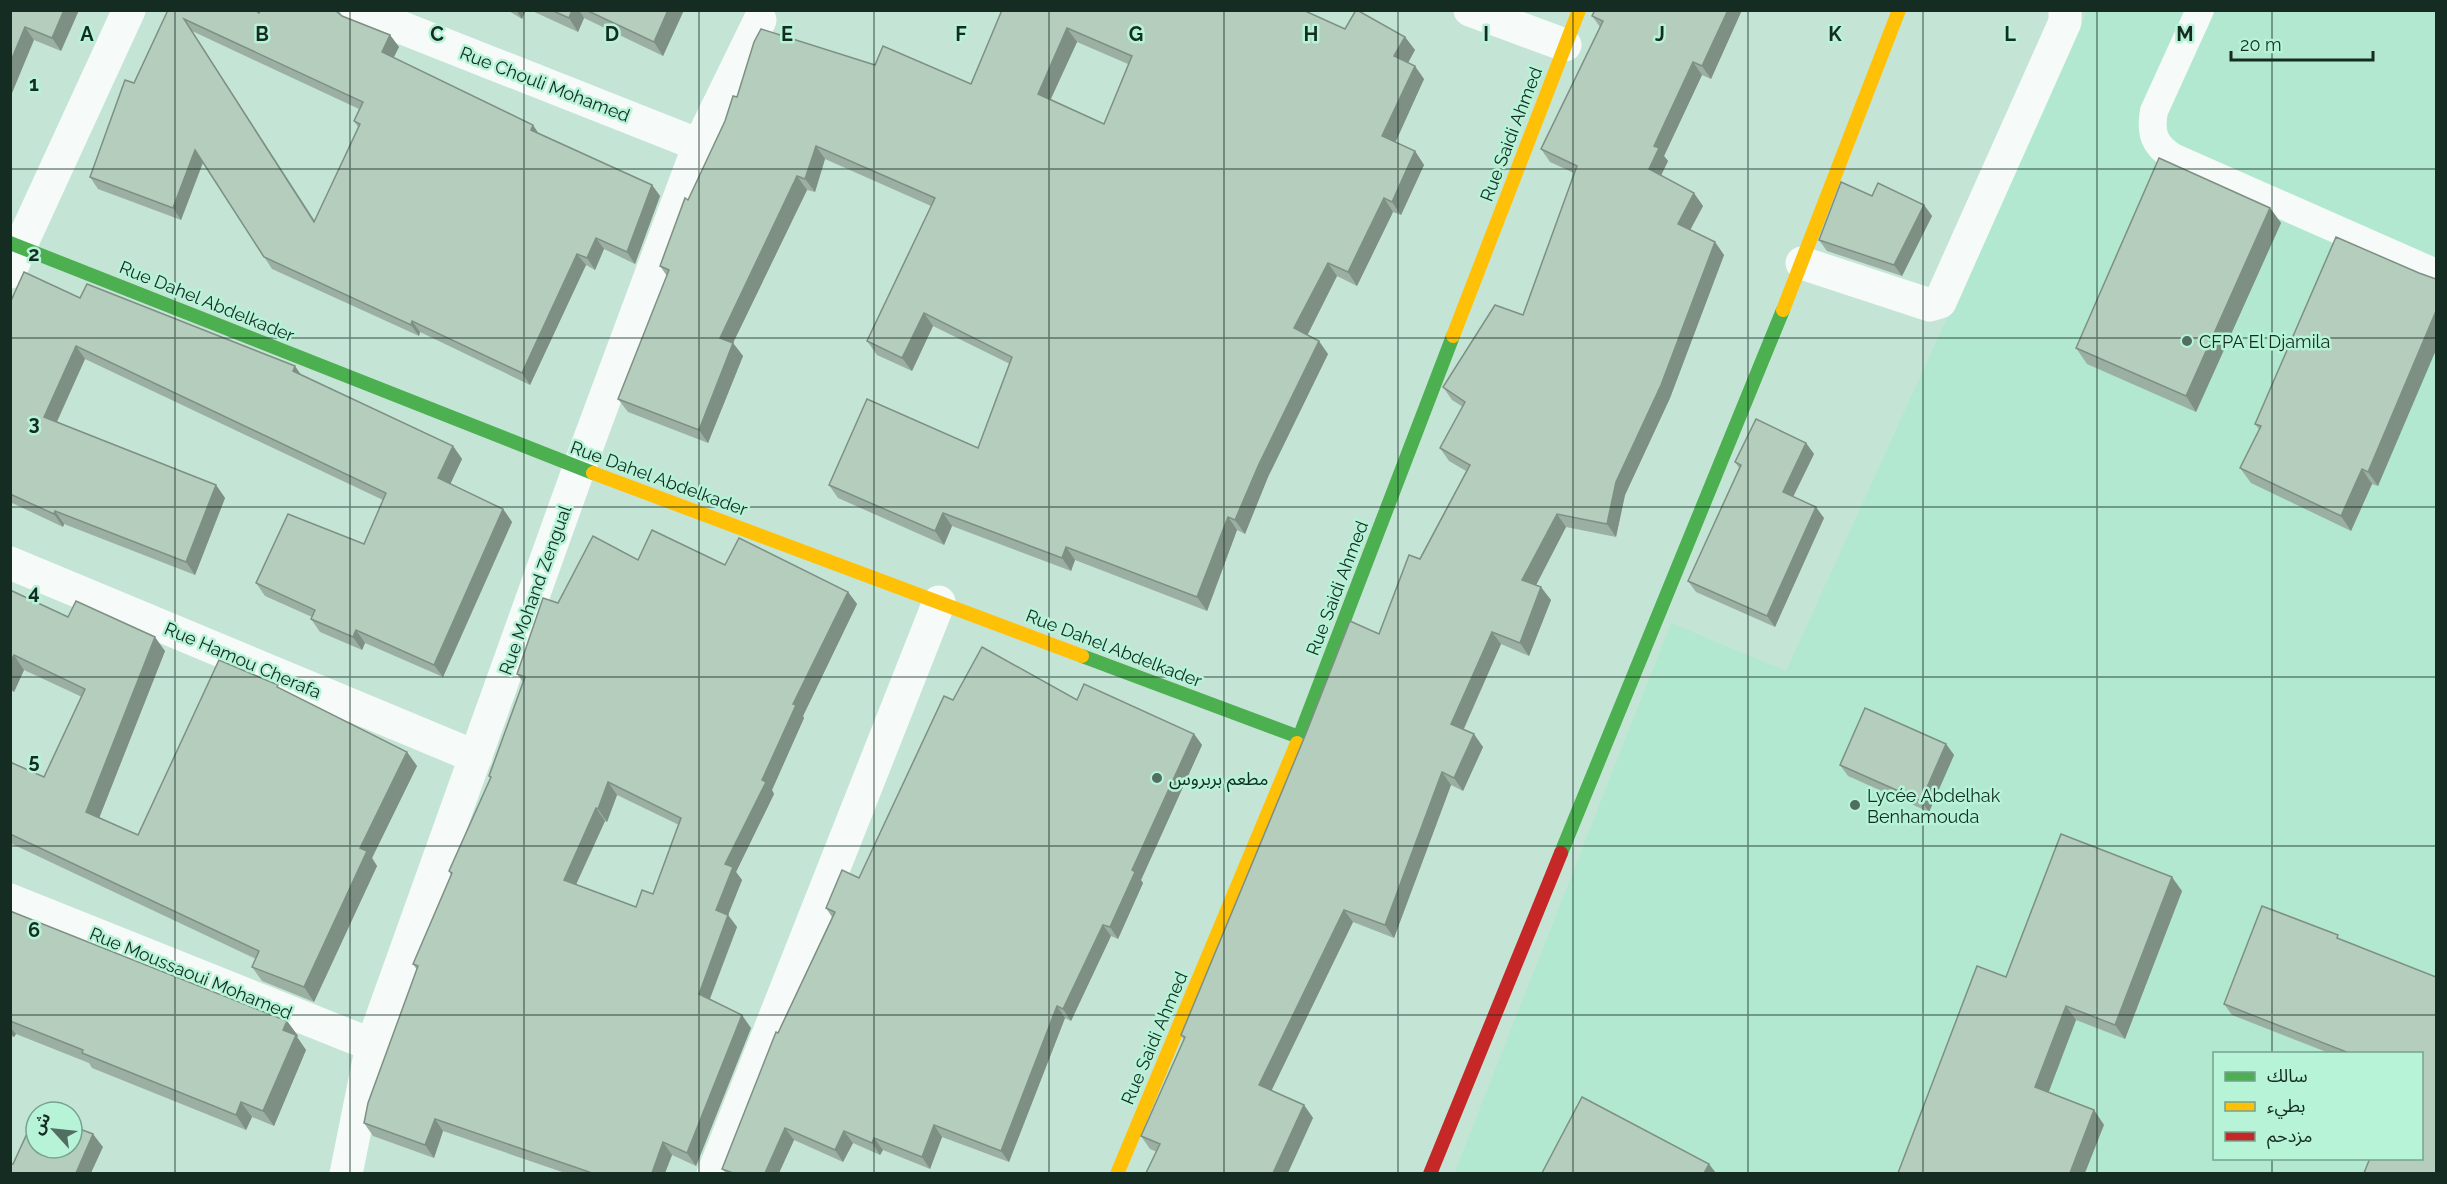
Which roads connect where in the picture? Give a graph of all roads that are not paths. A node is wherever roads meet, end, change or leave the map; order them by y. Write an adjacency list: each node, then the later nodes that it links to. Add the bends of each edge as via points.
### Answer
1 (129, 10): 11 (street)
2 (357, 10): 10 (street, Rue Chouli Mohamed)
3 (1470, 10): 9 (street)
4 (1579, 10): 9 (street, Rue Saidi Ahmed)
5 (1899, 10): 12 (street)
6 (2065, 10): 12 (street, via 2065,22 1940,302 1930,305)
7 (2200, 10): 13 (lane, via 2154,111 2153,138 2161,150)
8 (760, 20): 10 (street, Rue Mohand Zengual)
9 (1565, 45): 17 (street, Rue Saidi Ahmed)
10 (699, 145): 14 (street, Rue Mohand Zengual)
11 (14, 254): 14 (street, Rue Dahel Abdelkader)
12 (1802, 263): 24 (street)
13 (2436, 273)
14 (579, 468): 16 (street, Rue Dahel Abdelkader); 18 (street, Rue Mohand Zengual)
15 (10, 563): 18 (street, Rue Hamou Cherafa)
16 (939, 602): 17 (street, Rue Dahel Abdelkader); 22 (street)
17 (1299, 737): 23 (street, Rue Saidi Ahmed)
18 (476, 757): 20 (street, Rue Mohand Zengual)
19 (10, 900): 20 (street, Rue Moussaoui Mohamed)
20 (372, 1045): 21 (street, Rue Mohand Zengual)
21 (346, 1173)
22 (713, 1173)
23 (1117, 1173)
24 (1430, 1173)

